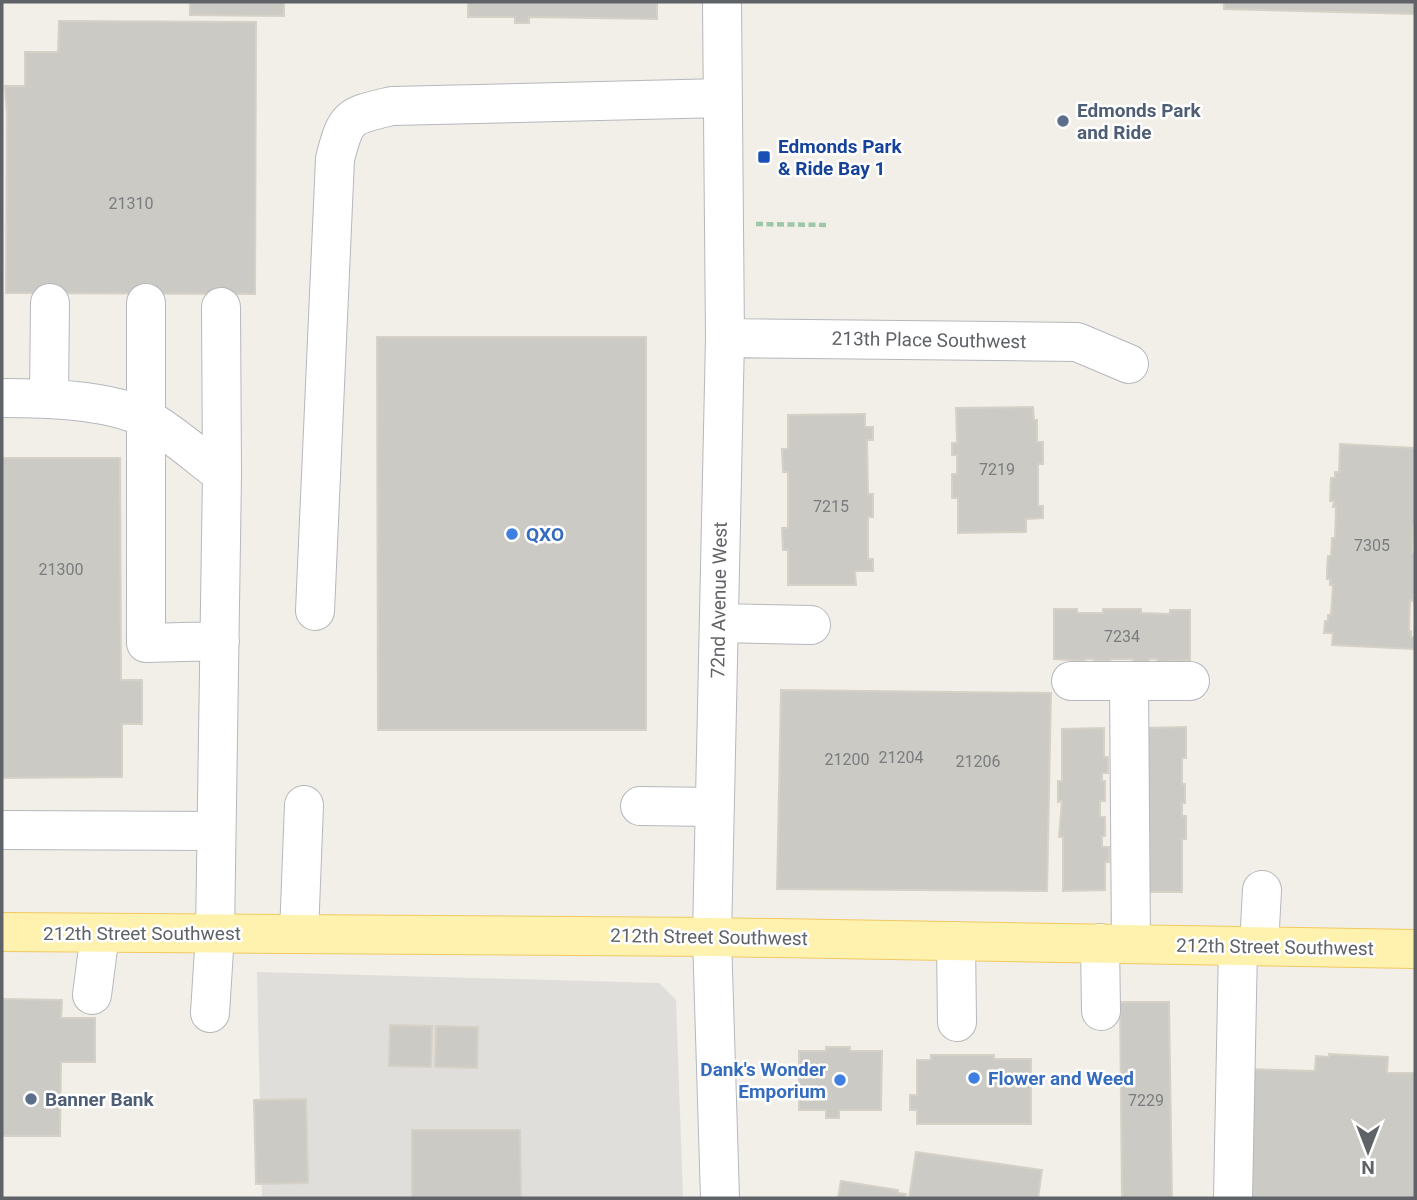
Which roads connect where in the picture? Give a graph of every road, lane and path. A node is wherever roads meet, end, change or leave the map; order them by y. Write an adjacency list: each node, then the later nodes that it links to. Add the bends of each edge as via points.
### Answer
1 (722, 2): 2 (street, 72nd Avenue West)
2 (723, 98): 3 (street, 72nd Avenue West); 14 (street, via 392,106 357,114 342,130 335,159)
3 (724, 224): 4 (path); 8 (street, 72nd Avenue West)
4 (828, 225)
5 (50, 303): 11 (street)
6 (146, 303): 12 (street)
7 (220, 307): 13 (street)
8 (725, 338): 9 (street, 213th Place Southwest, via 1077,342); 15 (street, 72nd Avenue West)
9 (1129, 364)
10 (2, 398): 11 (street)
11 (49, 399): 12 (street, via 100,404)
12 (147, 419): 13 (street); 17 (street, via 146,643)
13 (222, 474): 17 (street)
14 (314, 611)
15 (719, 624): 16 (street); 23 (street, 72nd Avenue West)
16 (811, 625)
17 (219, 641): 25 (street)
18 (1071, 681): 19 (street)
19 (1129, 681): 20 (street); 33 (street)
20 (1190, 681)
21 (304, 805): 30 (street)
22 (640, 806): 23 (street)
23 (715, 807): 31 (street, 72nd Avenue West)
24 (2, 830): 25 (street)
25 (216, 831): 29 (street)
26 (1262, 890): 34 (street)
27 (2, 932): 28 (main road, 212th Street Southwest)
28 (100, 933): 29 (main road, 212th Street Southwest); 36 (street)
29 (215, 934): 30 (main road, 212th Street Southwest); 38 (street)
30 (299, 934): 31 (main road, 212th Street Southwest)
31 (712, 937): 32 (main road, 212th Street Southwest); 40 (street, 72nd Avenue West)
32 (956, 941): 33 (main road, 212th Street Southwest); 39 (street)
33 (1116, 944): 34 (main road, 212th Street Southwest); 37 (street)
34 (1248, 946): 35 (main road, 212th Street Southwest); 41 (street, via 1235,1041)
35 (1415, 949)
36 (92, 995)
37 (1101, 1011)
38 (211, 1013)
39 (957, 1022)
40 (720, 1198)
41 (1233, 1198)

